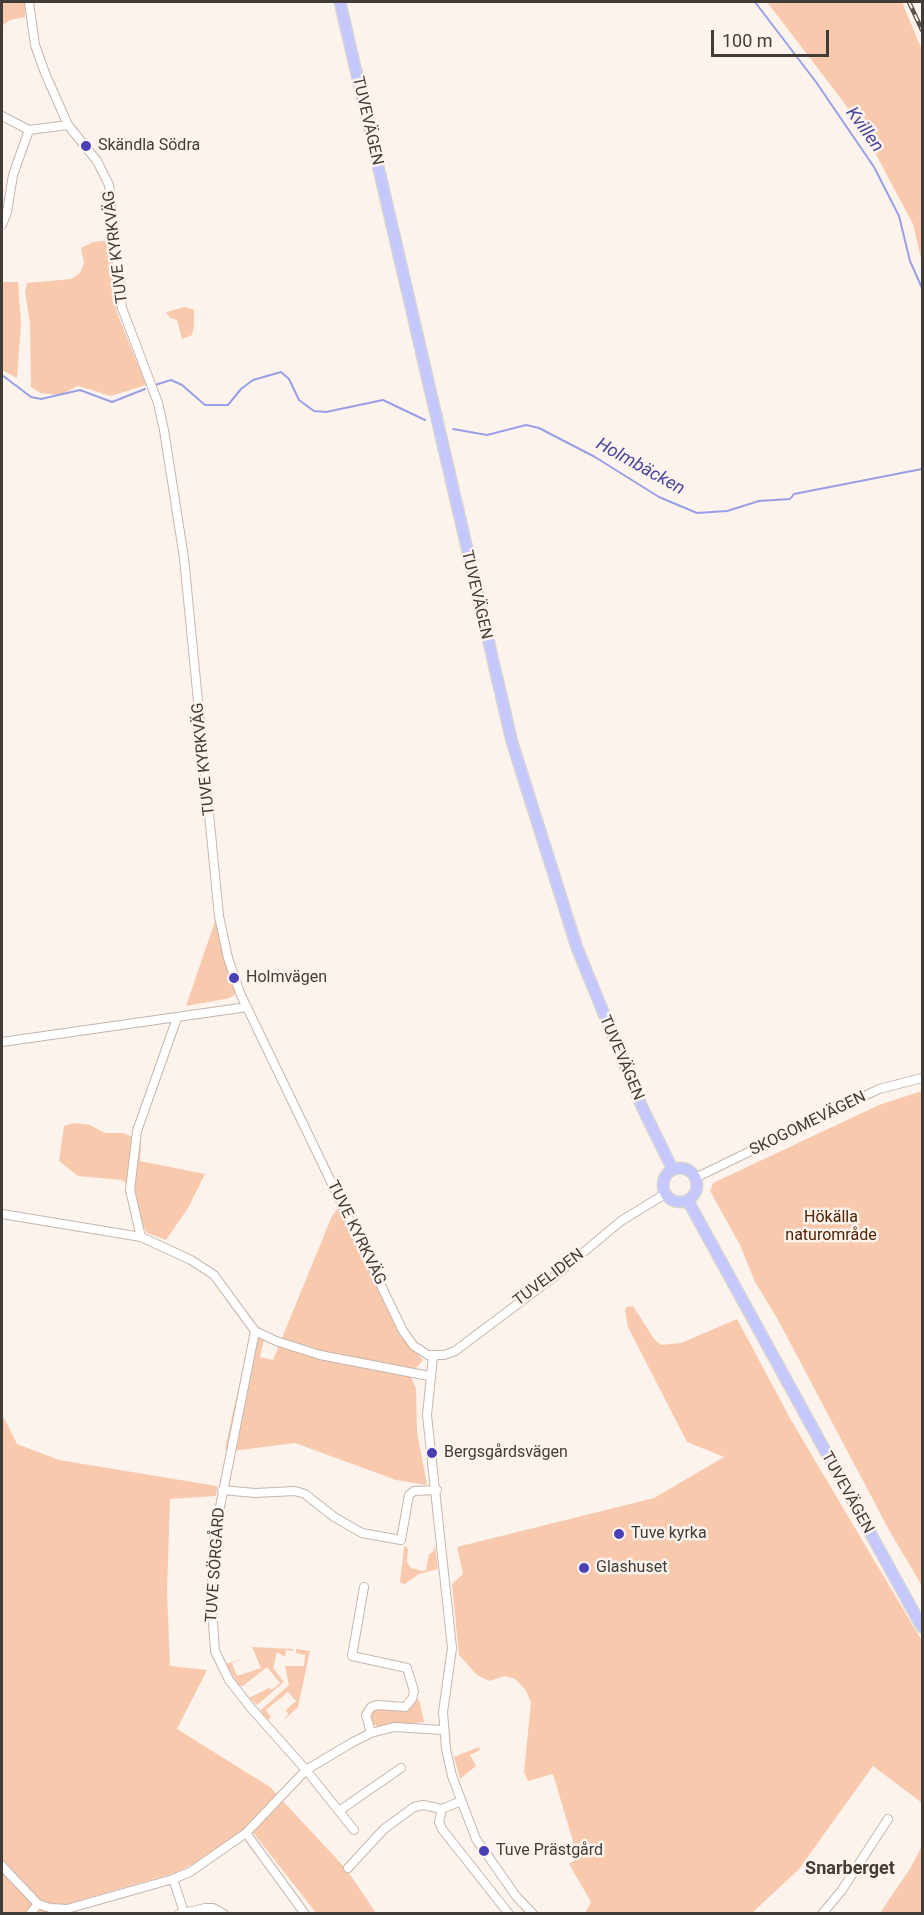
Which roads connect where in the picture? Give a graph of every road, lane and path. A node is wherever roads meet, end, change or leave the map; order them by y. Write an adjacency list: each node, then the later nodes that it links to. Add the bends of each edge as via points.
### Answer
1 (29, 2): 4 (street, TUVE KYRKVÄG, via 37,53)
2 (340, 2): 11 (main road, TUVEVÄGEN, via 512,742 577,948 642,1107)
3 (2, 116): 5 (street)
4 (68, 125): 5 (street); 7 (street, TUVE KYRKVÄG, via 97,160 109,184 123,311 158,403 184,558 219,916 228,958)
5 (29, 130): 6 (street, via 13,175)
6 (2, 225)
7 (247, 1007): 8 (street); 18 (street, TUVE KYRKVÄG, via 403,1331 416,1348)
8 (177, 1018): 9 (street); 16 (street, via 137,1131 129,1190)
9 (2, 1042)
10 (922, 1078): 12 (street, SKOGOMEVÄGEN, via 879,1089)
11 (673, 1170): 12 (main road, via 686,1169); 13 (main road, via 663,1180)
12 (695, 1178): 14 (main road, via 696,1191)
13 (665, 1194): 14 (main road, via 675,1202); 18 (street, TUVELIDEN, via 621,1221 455,1351)
14 (688, 1200): 23 (main road, TUVEVÄGEN)
15 (2, 1214): 16 (street)
16 (141, 1237): 17 (street, via 214,1275)
17 (255, 1331): 19 (street, via 320,1355); 20 (street, TUVE SÖRGÅRD)
18 (433, 1356): 19 (street)
19 (429, 1376): 21 (street, via 427,1415)
20 (222, 1490): 21 (street, via 296,1491 362,1533 400,1540 409,1495 414,1491); 27 (street, TUVE SÖRGÅRD, via 211,1595 215,1651 244,1700)
21 (436, 1490): 24 (street, via 452,1648)
22 (364, 1587): 25 (street, via 352,1656 406,1668 414,1691 405,1707 371,1707 366,1716)
23 (922, 1627)
24 (443, 1730): 25 (street, via 394,1727); 28 (street)
25 (371, 1733): 27 (street)
26 (401, 1768): 30 (street)
27 (306, 1770): 30 (street, TUVE SÖRGÅRD); 33 (street)
28 (461, 1801): 29 (street); 43 (street, via 488,1858)
29 (442, 1809): 35 (street, via 414,1807 384,1829); 42 (street, via 442,1829)
30 (339, 1811): 32 (street, TUVE SÖRGÅRD)
31 (888, 1819): 44 (street)
32 (354, 1830)
33 (246, 1833): 36 (street, via 190,1872); 41 (street)
34 (2, 1866): 37 (street)
35 (348, 1868)
36 (173, 1879): 37 (street, via 67,1908); 38 (street)
37 (38, 1904): 39 (street)
38 (182, 1913): 40 (street, via 213,1908)
39 (30, 1914)
40 (224, 1914)
41 (305, 1914)
42 (509, 1914)
43 (533, 1914)
44 (822, 1914)

